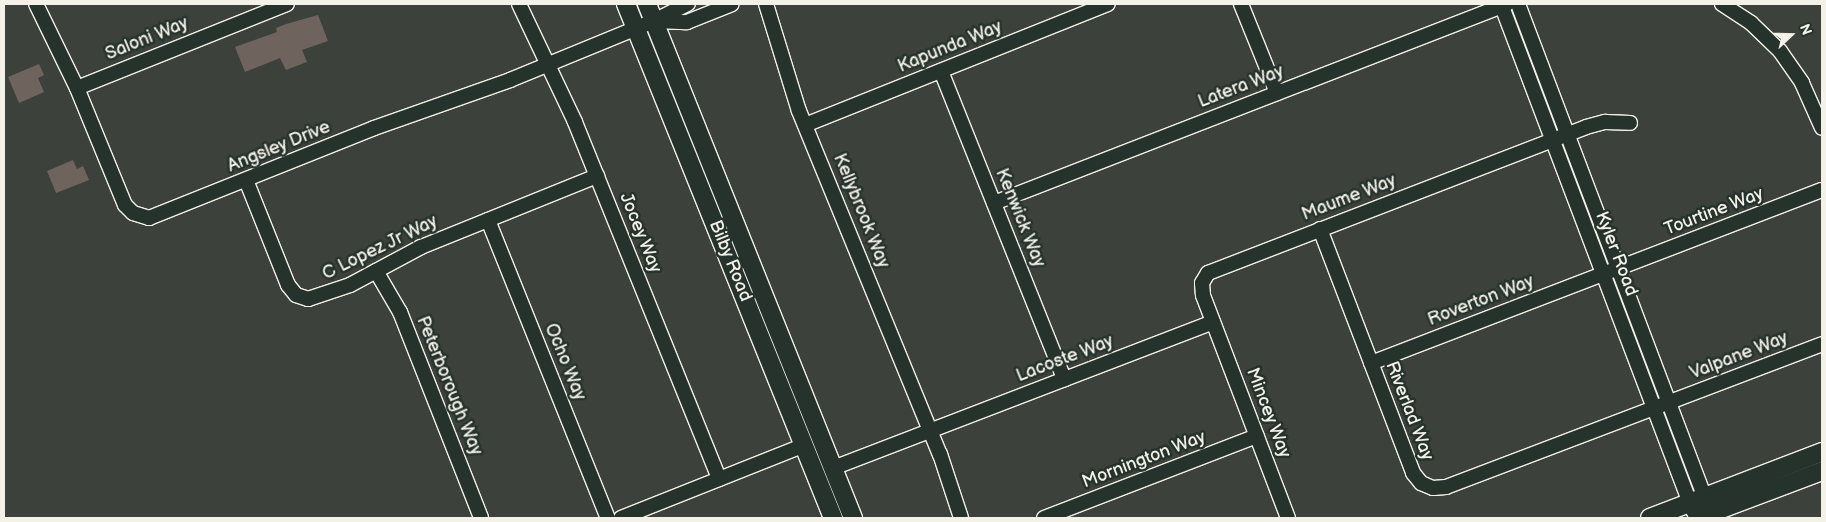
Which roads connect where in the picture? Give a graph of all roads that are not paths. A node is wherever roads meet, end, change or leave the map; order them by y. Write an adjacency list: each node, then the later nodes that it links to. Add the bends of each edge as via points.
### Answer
1 (36, 4): 18 (street, Angsley Drive)
2 (287, 4): 18 (street, Saloni Way)
3 (519, 4): 16 (street, Jocey Way)
4 (626, 4): 15 (main road, Bilby Road)
5 (647, 4): 14 (main road, Bilby Road)
6 (688, 4): 14 (street)
7 (732, 4): 14 (street, via 687,22)
8 (766, 4): 21 (street, Kellybrook Way)
9 (1108, 4): 17 (street, Kapunda Way)
10 (1241, 4): 19 (street)
11 (1504, 4): 19 (street, Latera Way); 24 (street, Kyler Road)
12 (1518, 4): 23 (street, Kyler Road)
13 (1722, 4): 22 (street, via 1751,23 1780,51 1802,84)
14 (654, 22): 15 (street, Angsley Drive); 44 (main road, Bilby Road)
15 (636, 29): 16 (street, Angsley Drive); 42 (main road, Bilby Road)
16 (548, 65): 25 (street, Jocey Way); 26 (street, Angsley Drive)
17 (940, 71): 21 (street, Kapunda Way); 28 (street, Kenwick Way)
18 (77, 88): 26 (street, Angsley Drive, via 122,200 133,213 155,217)
19 (1277, 93): 28 (street, Latera Way)
20 (1630, 123): 23 (street, Maume Way, via 1595,124)
21 (805, 125): 40 (street, Kellybrook Way)
22 (1822, 128)
23 (1568, 134): 24 (street, Maume Way); 31 (street, Kyler Road)
24 (1553, 140): 30 (street, Maume Way); 33 (street, Kyler Road)
25 (597, 176): 29 (street, C Lopez Jr Way); 46 (street, Jocey Way)
26 (246, 180): 32 (street, C Lopez Jr Way, via 288,285 296,295 319,298)
27 (1822, 190): 31 (street, Tourtine Way)
28 (994, 203): 37 (street, Kenwick Way)
29 (488, 220): 32 (street, C Lopez Jr Way, via 408,252); 49 (street, Ocho Way)
30 (1320, 229): 34 (street, Maume Way, via 1208,273 1202,289); 36 (street, Riverlad Way)
31 (1618, 268): 33 (street, Tourtine Way); 38 (street, Kyler Road)
32 (376, 271): 48 (street, Peterborough Way, via 400,312)
33 (1604, 274): 36 (street, Roverton Way); 39 (street, Kyler Road)
34 (1213, 322): 37 (street, Lacoste Way); 41 (street, Mincey Way)
35 (1822, 344): 38 (street, Valpane Way)
36 (1371, 363): 39 (street, Riverlad Way, via 1413,473 1421,483 1433,488 1446,487)
37 (1064, 379): 40 (street, Lacoste Way)
38 (1669, 402): 39 (street, Valpane Way); 47 (street, Kyler Road)
39 (1654, 408): 47 (street, Kyler Road)
40 (930, 430): 44 (street, Lacoste Way); 53 (street)
41 (1257, 436): 54 (street, Mornington Way); 55 (street, Mincey Way)
42 (804, 445): 46 (street); 51 (main road, Bilby Road)
43 (1822, 452): 47 (main road)
44 (833, 468): 52 (main road, Bilby Road)
45 (1822, 471): 47 (main road)
46 (719, 479): 50 (street)
47 (1702, 511): 56 (main road)
48 (481, 518)
49 (608, 518)
50 (621, 518)
51 (833, 518)
52 (854, 518)
53 (961, 518)
54 (1044, 518)
55 (1288, 518)
56 (1650, 518)

